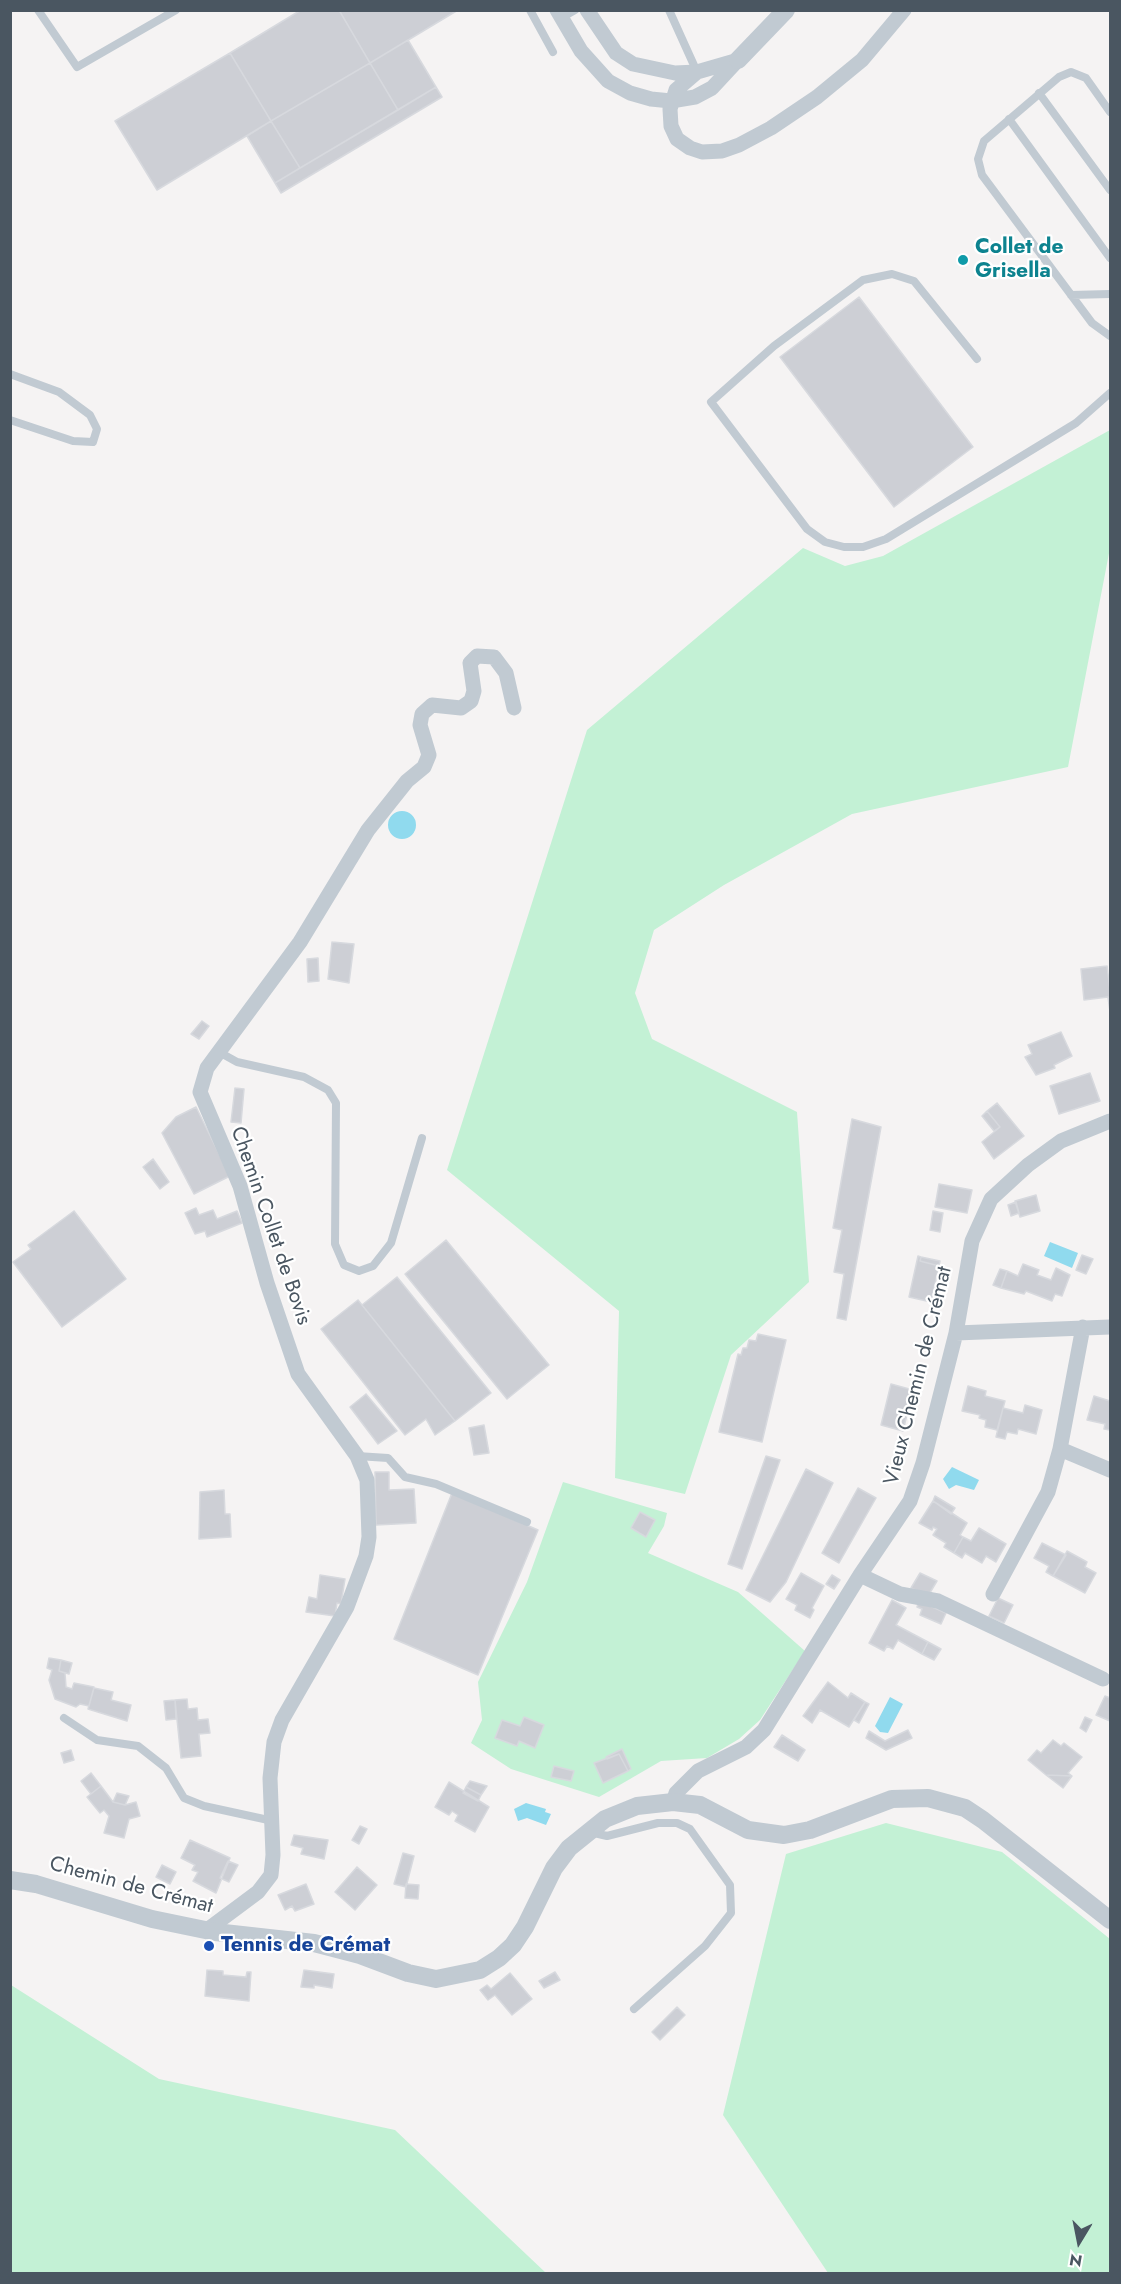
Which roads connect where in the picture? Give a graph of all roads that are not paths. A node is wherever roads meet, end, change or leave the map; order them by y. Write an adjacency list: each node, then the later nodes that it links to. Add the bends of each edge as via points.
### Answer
1 (38, 10): 2 (lane, via 77,67)
2 (176, 10)
3 (530, 10): 9 (lane)
4 (587, 10): 11 (street, via 616,53 633,64 675,73)
5 (669, 10): 11 (lane)
6 (786, 10): 10 (street)
7 (904, 10): 13 (street, via 862,60 817,97 739,146 702,152 676,139 671,126)
8 (565, 13): 13 (street, via 581,51 608,81 630,93)
9 (553, 52)
10 (738, 60): 11 (street); 13 (street, via 712,88 695,97)
11 (697, 72): 13 (street, via 676,90)
12 (1039, 93): 14 (lane, via 1071,72 1086,78); 15 (lane); 16 (lane)
13 (671, 101)
14 (1110, 112)
15 (1009, 119): 17 (lane); 19 (lane, via 984,141 978,159 982,176)
16 (1110, 190)
17 (1110, 258)
18 (1110, 294): 19 (lane)
19 (1071, 295): 20 (lane, via 1092,323)
20 (1110, 336)
21 (977, 359): 23 (lane, via 914,281 892,274 863,280 774,346 711,402 807,529 825,542 863,547 886,539 1066,429)
22 (10, 374): 24 (lane, via 60,392 90,415 98,429 93,441 73,441)
23 (1110, 393)
24 (10, 420)
25 (514, 708): 26 (street, Chemin Collet de Bovis, via 506,673 494,657 477,656 470,663 474,691 471,701 460,708 432,705 422,714 420,725 429,755 424,767 407,781 368,830 300,942)
26 (219, 1052): 28 (lane, via 237,1062 304,1077 328,1090 336,1103 335,1244 344,1265 359,1271 373,1266 391,1243); 33 (street, Chemin Collet de Bovis, via 207,1068 200,1092 240,1186 298,1374)
27 (1110, 1121): 31 (street, Vieux Chemin de Crémat, via 1061,1141 991,1199 972,1241)
28 (422, 1138)
29 (1083, 1327): 30 (street); 31 (street); 32 (street)
30 (1110, 1327)
31 (956, 1333): 36 (street, Vieux Chemin de Crémat, via 910,1501)
32 (1060, 1449): 34 (street); 37 (street, via 1045,1498)
33 (357, 1456): 35 (lane, via 388,1458 405,1477 436,1484); 41 (street, Chemin Collet de Bovis, via 367,1480 366,1556 348,1607 278,1732 272,1756)
34 (1110, 1470)
35 (527, 1522)
36 (860, 1575): 38 (street, via 900,1594 938,1600); 40 (street, Vieux Chemin de Crémat, via 764,1730 746,1747 698,1771 676,1792)
37 (993, 1594)
38 (1103, 1679)
39 (64, 1718): 41 (lane, via 98,1740 138,1746 165,1768 184,1798)
40 (673, 1802): 42 (street, Chemin de Crémat, via 638,1806); 44 (street, Chemin de Crémat, via 700,1805 748,1830 784,1835 810,1830 892,1799 949,1802 983,1820)
41 (273, 1821): 45 (street, Chemin Collet de Bovis, via 273,1866 267,1884)
42 (587, 1831): 45 (street, Chemin de Crémat, via 554,1868 513,1944 480,1970 459,1976 436,1979 314,1943); 46 (lane, via 607,1836 658,1822 677,1823 690,1829 730,1885 731,1913 705,1946)
43 (10, 1880): 45 (street, Chemin de Crémat)
44 (1110, 1920)
45 (207, 1930)
46 (634, 2010)

